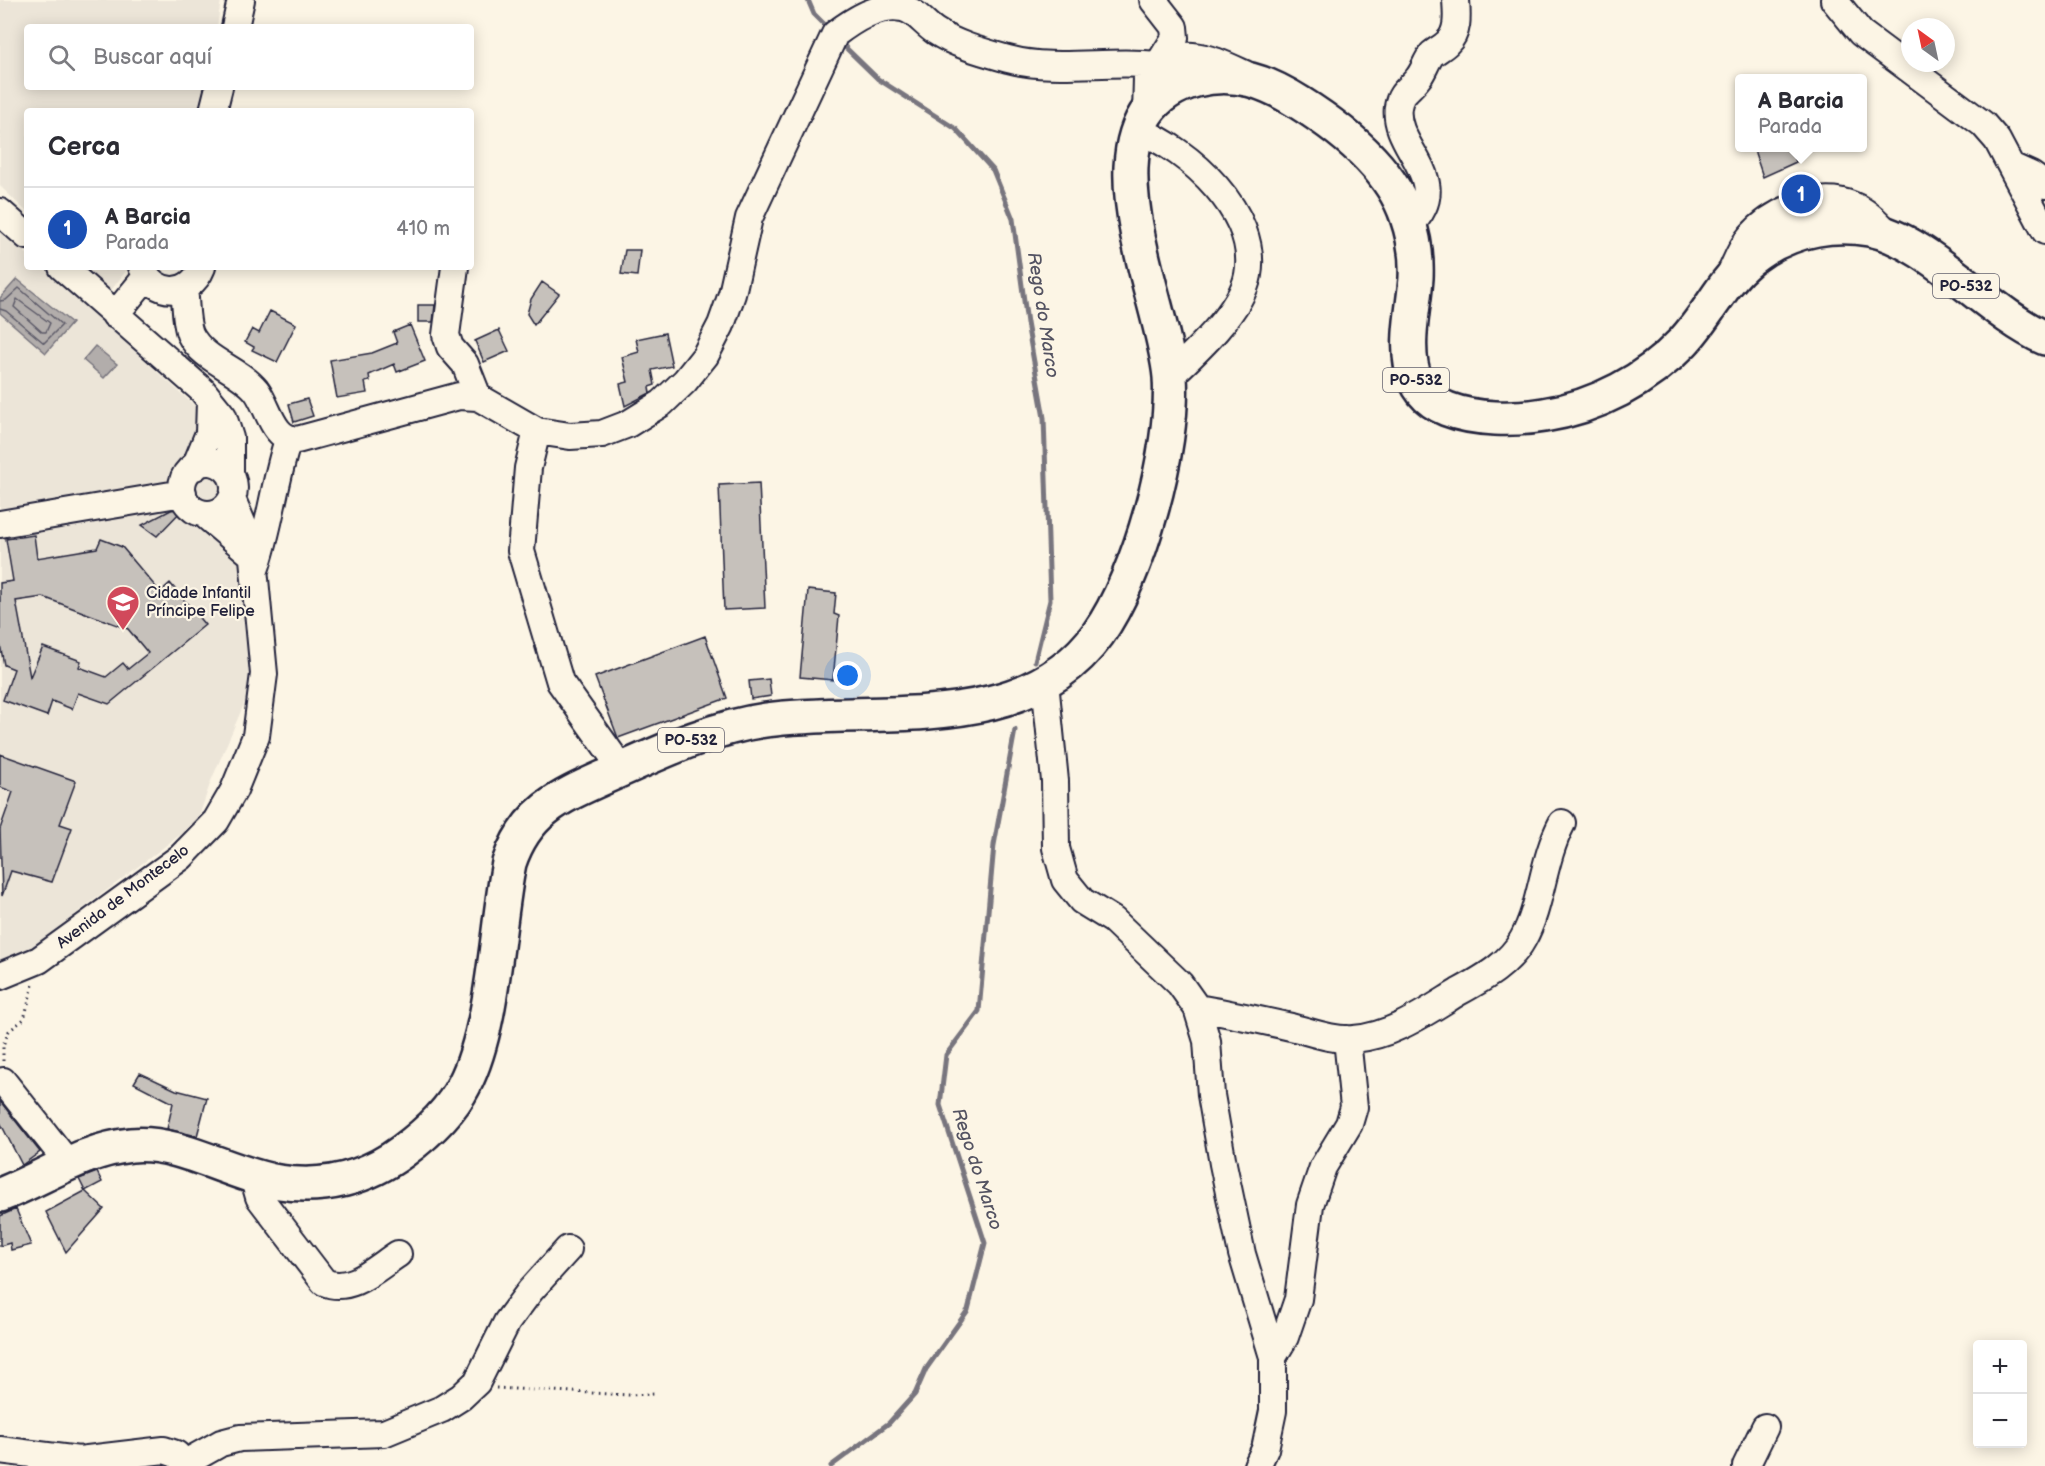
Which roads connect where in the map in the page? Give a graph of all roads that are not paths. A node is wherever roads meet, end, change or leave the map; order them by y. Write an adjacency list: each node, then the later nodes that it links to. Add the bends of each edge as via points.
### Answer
1 (241, 0): 5 (street)
2 (1153, 0): 6 (street, via 1174,27 1175,38)
3 (1456, 0): 14 (street, via 1457,23 1449,42 1432,54 1419,78 1403,92 1397,108 1427,194 1421,214)
4 (1834, 0): 11 (street, via 1861,33 1983,124)
5 (236, 24)
6 (1158, 65): 7 (street, via 1179,54 1195,56); 10 (street, via 1147,77); 28 (street, via 1041,65 1010,60 945,37 901,7 880,9 846,26 835,34 749,218 732,294 705,356 662,403 628,424 602,434)
7 (1259, 80): 10 (main road, PO-532, via 1227,76 1192,81 1158,100); 14 (main road, PO-532, via 1309,108 1365,154 1401,200)
8 (218, 90): 9 (street)
9 (214, 108)
10 (1142, 122): 25 (main road, PO-532, via 1131,152 1129,179); 25 (street, via 1184,155 1225,198 1241,226 1248,251 1248,275 1228,313)
11 (2011, 166): 12 (street); 15 (street)
12 (2045, 186)
13 (0, 212): 16 (street)
14 (1410, 225): 23 (main road, PO-532, via 1416,273 1409,338 1413,374 1428,397 1456,412 1526,418 1556,414 1604,397 1658,366 1680,346 1742,266 1762,250 1810,230 1865,228 1888,234)
15 (2045, 231)
16 (24, 233)
17 (65, 270): 22 (street, Avenida de Montecelo)
18 (201, 270): 21 (street)
19 (455, 270): 27 (street, via 446,335 450,347 465,364)
20 (144, 272): 21 (street, via 159,288); 22 (street)
21 (185, 298): 24 (street, via 190,333 206,354); 26 (street, via 184,338)
22 (115, 315): 26 (street, Avenida de Montecelo)
23 (2045, 338)
24 (226, 366): 26 (street, via 205,372); 29 (street, via 256,390 280,435)
25 (1170, 376): 36 (main road, PO-532, via 1166,435 1154,496 1124,588 1081,655)
26 (200, 390): 30 (street, via 209,433); 31 (street, Avenida de Montecelo, via 223,416 230,438)
27 (478, 397): 28 (street); 29 (street, via 441,400)
28 (537, 431): 37 (street, via 528,468 521,551 560,682)
29 (288, 440): 35 (street, via 276,476 262,550)
30 (195, 467): 31 (street, via 217,464); 32 (street, via 186,476)
31 (231, 487): 33 (street, via 220,511); 35 (street, Avenida de Montecelo)
32 (183, 493): 33 (street, via 190,507); 34 (street)
33 (204, 514): 35 (street)
34 (0, 524)
35 (252, 562): 39 (street, Avenida de Montecelo, via 264,674 256,736 216,821 181,857 39,960)
36 (1045, 682): 37 (main road, PO-532, via 1002,701 972,706 770,719 730,726); 40 (street, via 1055,781 1056,848 1065,880 1082,902 1113,920 1150,952)
37 (622, 769): 44 (main road, PO-532, via 545,808 516,841 503,893 477,1053 464,1086 446,1111 385,1164 359,1176 309,1184)
38 (1562, 823): 41 (street, via 1545,865 1531,921 1507,962 1416,1018 1385,1032)
39 (0, 976)
40 (1197, 1008): 41 (street); 48 (street, via 1207,1041 1211,1095 1242,1254)
41 (1347, 1039): 48 (street, via 1354,1107 1349,1124 1323,1167 1310,1205 1298,1299 1285,1337)
42 (3, 1081): 43 (street)
43 (68, 1163): 44 (main road, PO-532, via 106,1149 152,1146); 45 (main road, PO-532)
44 (252, 1176): 47 (street, via 259,1197 324,1282 350,1284)
45 (0, 1195)
46 (568, 1249): 51 (street, via 507,1322 477,1382 442,1409 384,1432 240,1438 221,1443)
47 (398, 1254)
48 (1273, 1357): 52 (street, via 1273,1412)
49 (1765, 1427): 53 (street)
50 (0, 1450): 51 (street, via 79,1460 164,1450 176,1454)
51 (186, 1464)
52 (1257, 1466)
53 (1746, 1466)

